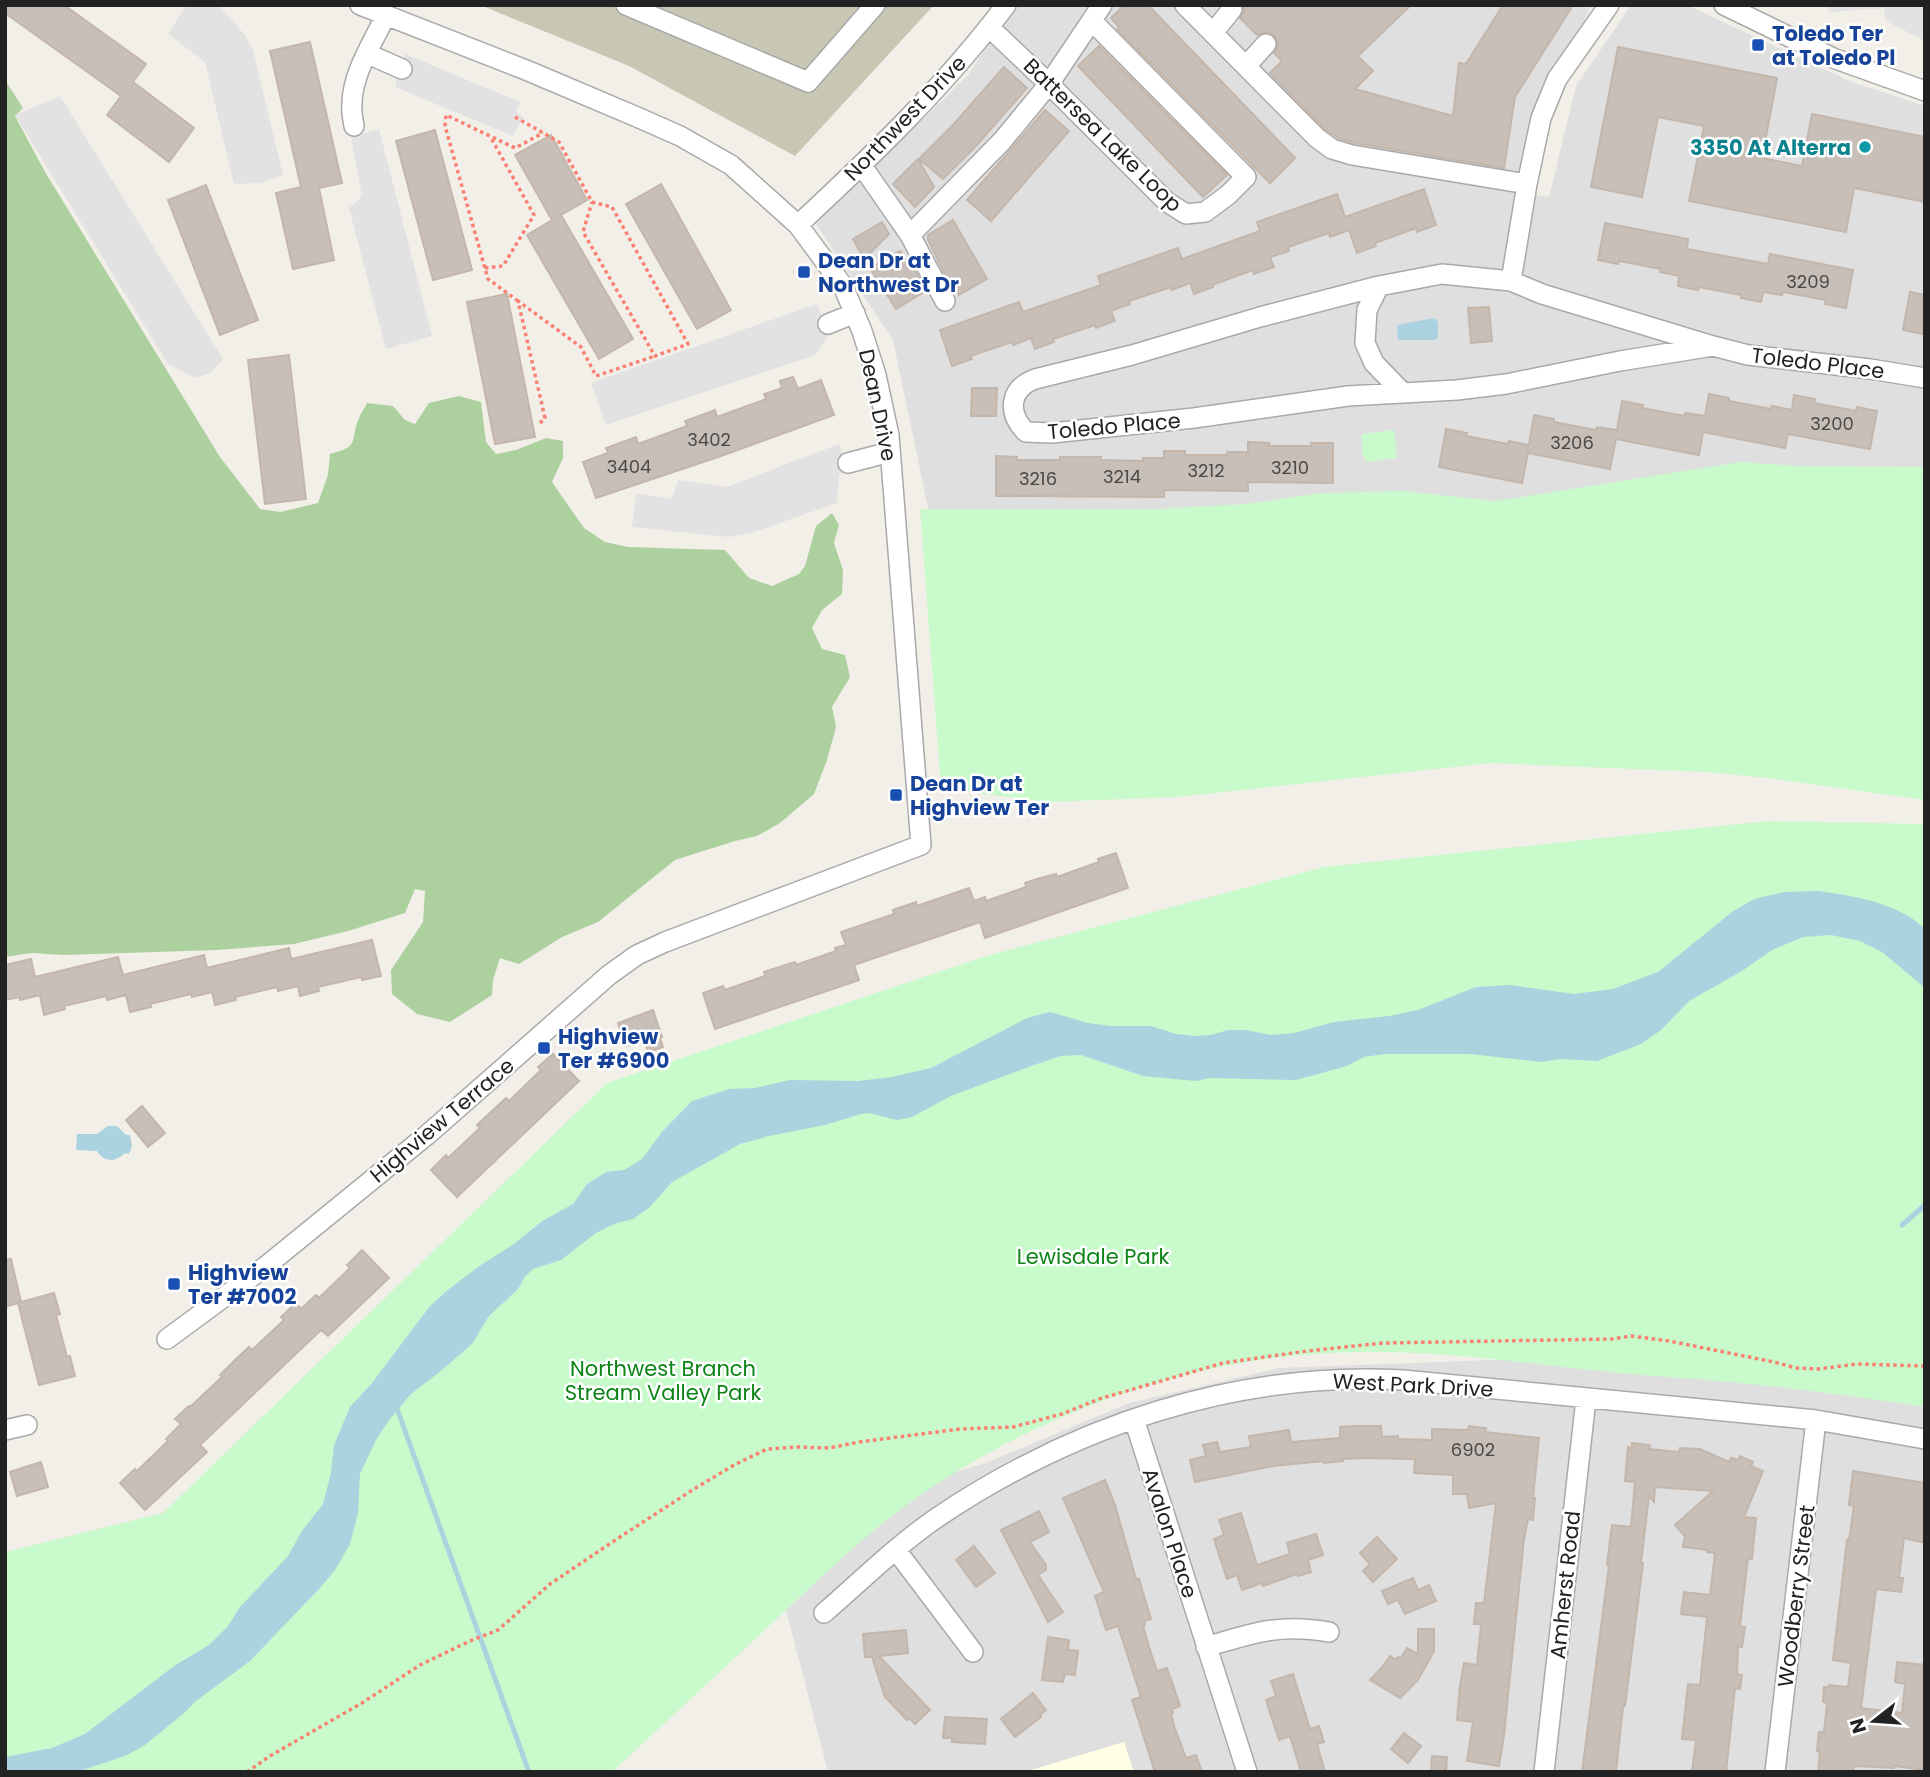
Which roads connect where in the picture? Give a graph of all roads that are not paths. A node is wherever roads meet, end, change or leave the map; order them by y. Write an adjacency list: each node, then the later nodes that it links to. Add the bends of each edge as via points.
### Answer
1 (360, 5): 10 (street, Dean Drive)
2 (626, 5): 3 (street, via 808,82)
3 (875, 5)
4 (1006, 5): 11 (street, Northwest Drive)
5 (1185, 5): 12 (street)
6 (1609, 5): 21 (street, via 1550,94)
7 (1724, 5): 18 (street, via 1757,15 1833,58)
8 (1232, 9): 12 (street)
9 (1097, 13): 17 (street); 17 (street, Battersea Lake Loop, via 1247,177 1205,212 1186,214 1167,202)
10 (386, 15): 14 (street); 22 (street, Dean Drive, via 680,136 731,165)
11 (989, 27): 17 (street, Battersea Lake Loop); 20 (street, Northwest Drive)
12 (1213, 33): 15 (street)
13 (1266, 44): 15 (street)
14 (368, 54): 16 (street); 19 (street, via 352,94)
15 (1246, 66): 21 (street, via 1332,149)
16 (402, 69)
17 (1049, 84): 23 (street, via 1002,141)
18 (1923, 85)
19 (354, 127)
20 (862, 166): 22 (street, Northwest Drive); 23 (street)
21 (1527, 184): 24 (street)
22 (798, 225): 27 (street, Dean Drive, via 842,286)
23 (910, 235): 26 (street)
24 (1510, 281): 25 (street, Toledo Place, via 1442,274); 29 (street, Toledo Place)
25 (1379, 286): 31 (street, via 1367,310 1364,343 1374,363); 31 (street, Toledo Place, via 1035,379 1016,393 1014,415 1026,432 1052,433)
26 (945, 301)
27 (855, 313): 28 (street); 32 (street, Dean Drive, via 876,375)
28 (828, 324)
29 (1713, 346): 30 (street, Toledo Place, via 1748,355); 31 (street, Toledo Place, via 1506,384)
30 (1925, 378)
31 (1402, 392)
32 (890, 453): 33 (street); 34 (street, Dean Drive)
33 (848, 463)
34 (922, 845): 35 (street, Highview Terrace, via 665,942 625,963 427,1135 266,1266)
35 (167, 1339)
36 (1586, 1399): 37 (street, West Park Drive, via 1348,1378 1231,1392); 38 (street, West Park Drive); 48 (street, Amherst Road)
37 (1134, 1419): 42 (street, West Park Drive, via 1012,1472 936,1518); 45 (street, Avalon Place)
38 (1816, 1420): 41 (street, West Park Drive); 49 (street, Woodberry Street)
39 (27, 1425): 40 (street)
40 (5, 1430)
41 (1925, 1438)
42 (896, 1550): 43 (street, West Park Drive); 46 (street)
43 (824, 1613)
44 (1329, 1632): 45 (street, via 1272,1629)
45 (1206, 1647): 47 (street, Avalon Place)
46 (973, 1652)
47 (1247, 1772)
48 (1544, 1772)
49 (1775, 1772)

